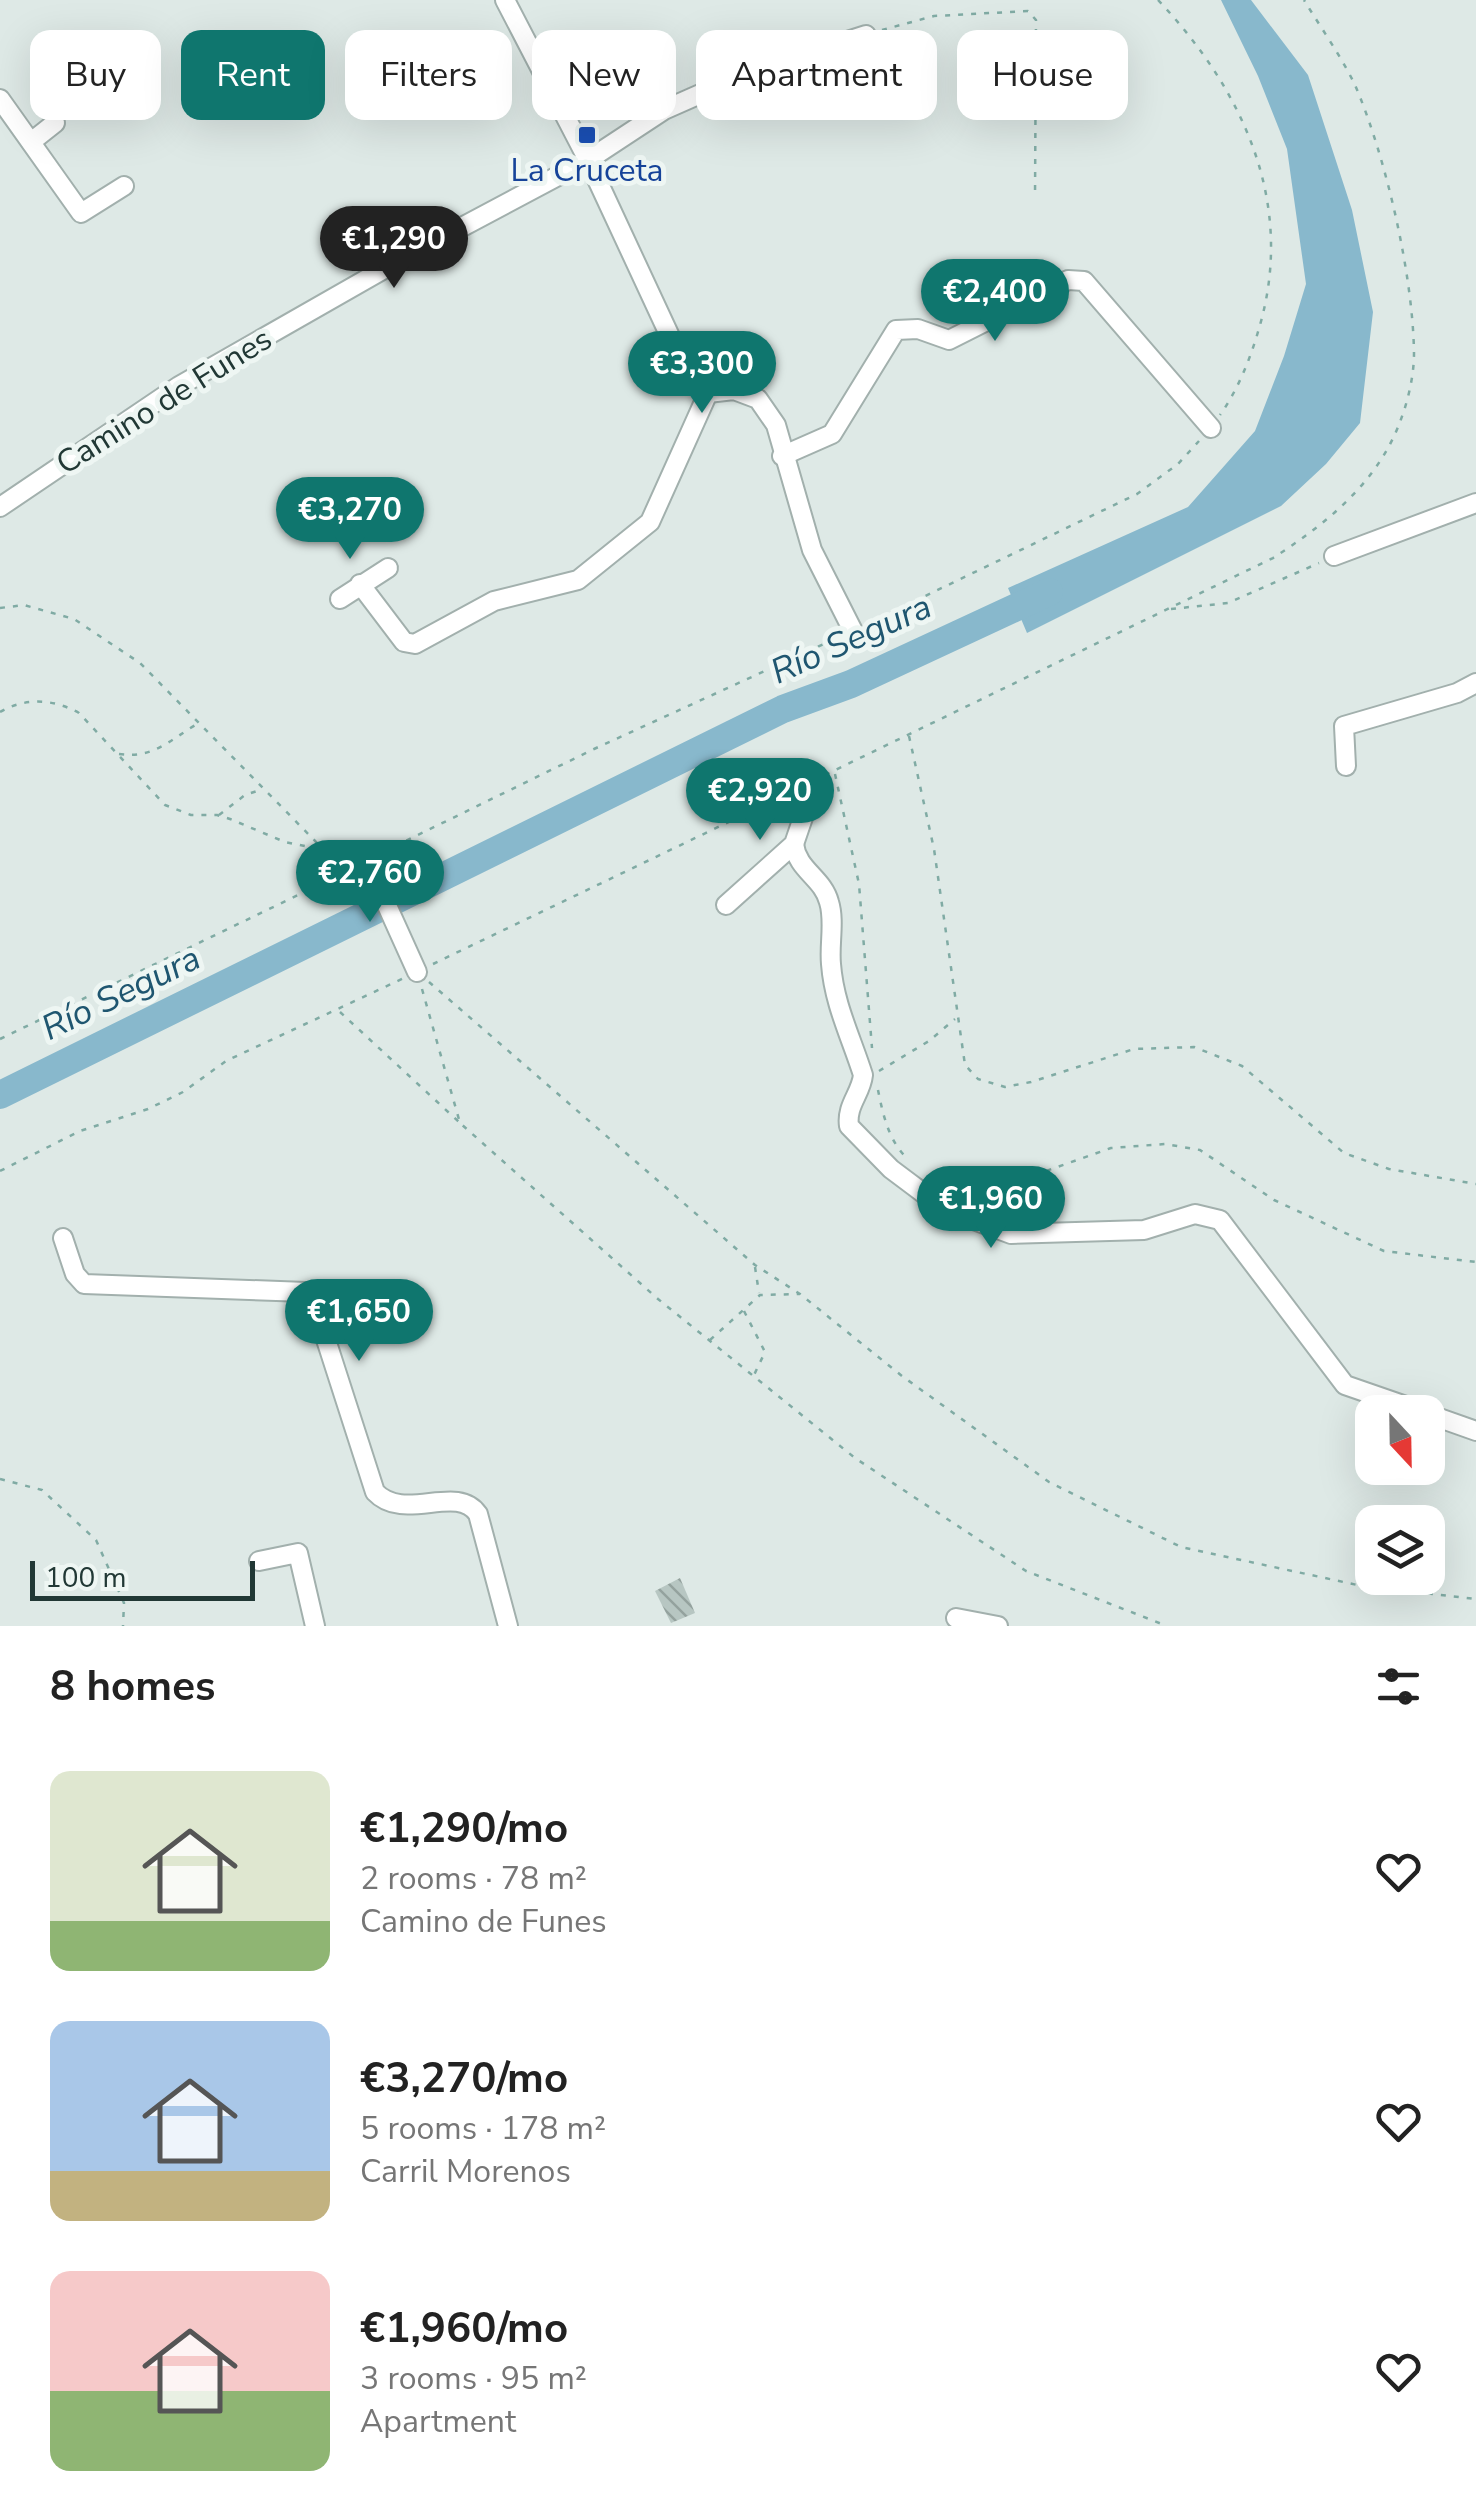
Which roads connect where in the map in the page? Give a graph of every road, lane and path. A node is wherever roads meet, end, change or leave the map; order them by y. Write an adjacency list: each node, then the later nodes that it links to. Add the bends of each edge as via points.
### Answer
1 (505, 0): 8 (street)
2 (1304, 0): 21 (path, via 1354,83 1379,149 1408,294 1414,355 1409,396 1379,463 1321,526 1273,558)
3 (884, 30): 10 (path, via 934,16 1028,11 1036,20)
4 (696, 96): 8 (street, Camino de Funes)
5 (0, 99): 7 (street)
6 (56, 123): 7 (street)
7 (31, 142): 9 (street, via 81,213)
8 (588, 160): 11 (street, via 681,360); 15 (street, Camino de Funes, via 179,386)
9 (124, 186)
10 (1035, 198)
11 (708, 393): 13 (street, via 734,390 758,399 776,425); 18 (street, via 650,522 578,580 494,601 415,644 404,642)
12 (1210, 428): 13 (street, via 1084,281 1068,280 950,340 896,330 832,434)
13 (782, 456): 22 (street, via 821,574)
14 (1476, 503): 16 (street)
15 (0, 507)
16 (1334, 556): 21 (path, via 1228,604)
17 (388, 568): 18 (street)
18 (360, 584): 19 (street)
19 (340, 599)
20 (0, 608): 25 (path, via 24,605 74,620 140,663)
21 (1168, 609): 26 (path)
22 (852, 631): 35 (path)
23 (1476, 683): 28 (street, via 1344,726)
24 (0, 712): 27 (path, via 41,702 65,706)
25 (198, 724): 27 (path, via 162,748); 31 (path)
26 (909, 734): 29 (path); 40 (path, via 934,849)
27 (118, 754): 32 (path, via 178,812)
28 (1346, 766)
29 (834, 771): 30 (path); 42 (path, via 859,884)
30 (810, 783): 33 (street); 38 (path)
31 (264, 789): 32 (path); 34 (path)
32 (217, 815): 34 (path, via 285,842)
33 (794, 844): 37 (street); 43 (street, via 799,862 830,902 835,992)
34 (322, 848): 35 (path); 36 (path, via 334,866)
35 (366, 860): 36 (path); 38 (street)
36 (327, 883): 41 (path)
37 (726, 905)
38 (417, 972): 39 (path); 44 (path); 51 (path)
39 (338, 1010): 44 (path); 46 (path, via 226,1061 148,1109 80,1131)
40 (956, 1018): 43 (path); 48 (path, via 965,1066 978,1079 1005,1087 1134,1050 1194,1048 1242,1066 1344,1153 1389,1169)
41 (0, 1039)
42 (873, 1056)
43 (870, 1085): 45 (path, via 899,1151); 57 (street, via 849,1106 849,1126 901,1178 955,1213 1011,1234 1144,1230 1194,1214 1220,1220 1346,1385)
44 (460, 1123): 55 (path)
45 (914, 1165)
46 (0, 1170)
47 (925, 1174): 50 (path, via 965,1189 998,1188 1112,1148 1165,1144 1200,1150 1274,1200 1384,1251)
48 (1476, 1184)
49 (63, 1238): 66 (street, via 84,1284 306,1292 375,1492 400,1506 473,1507)
50 (1476, 1262)
51 (755, 1265): 52 (path); 53 (path)
52 (800, 1294): 53 (path); 62 (path, via 1049,1482 1180,1547 1362,1586)
53 (760, 1295): 54 (path)
54 (744, 1311): 55 (path); 56 (path, via 764,1352)
55 (710, 1340): 56 (path)
56 (754, 1376): 68 (path, via 854,1458 1026,1570)
57 (1374, 1395)
58 (1445, 1420): 59 (street)
59 (1476, 1432)
60 (0, 1480): 64 (path, via 42,1490 96,1540 124,1604)
61 (259, 1560): 65 (street, via 298,1552)
62 (1476, 1598)
63 (956, 1618): 67 (street)
64 (123, 1626)
65 (316, 1626)
66 (508, 1626)
67 (998, 1626)
68 (1167, 1626)

